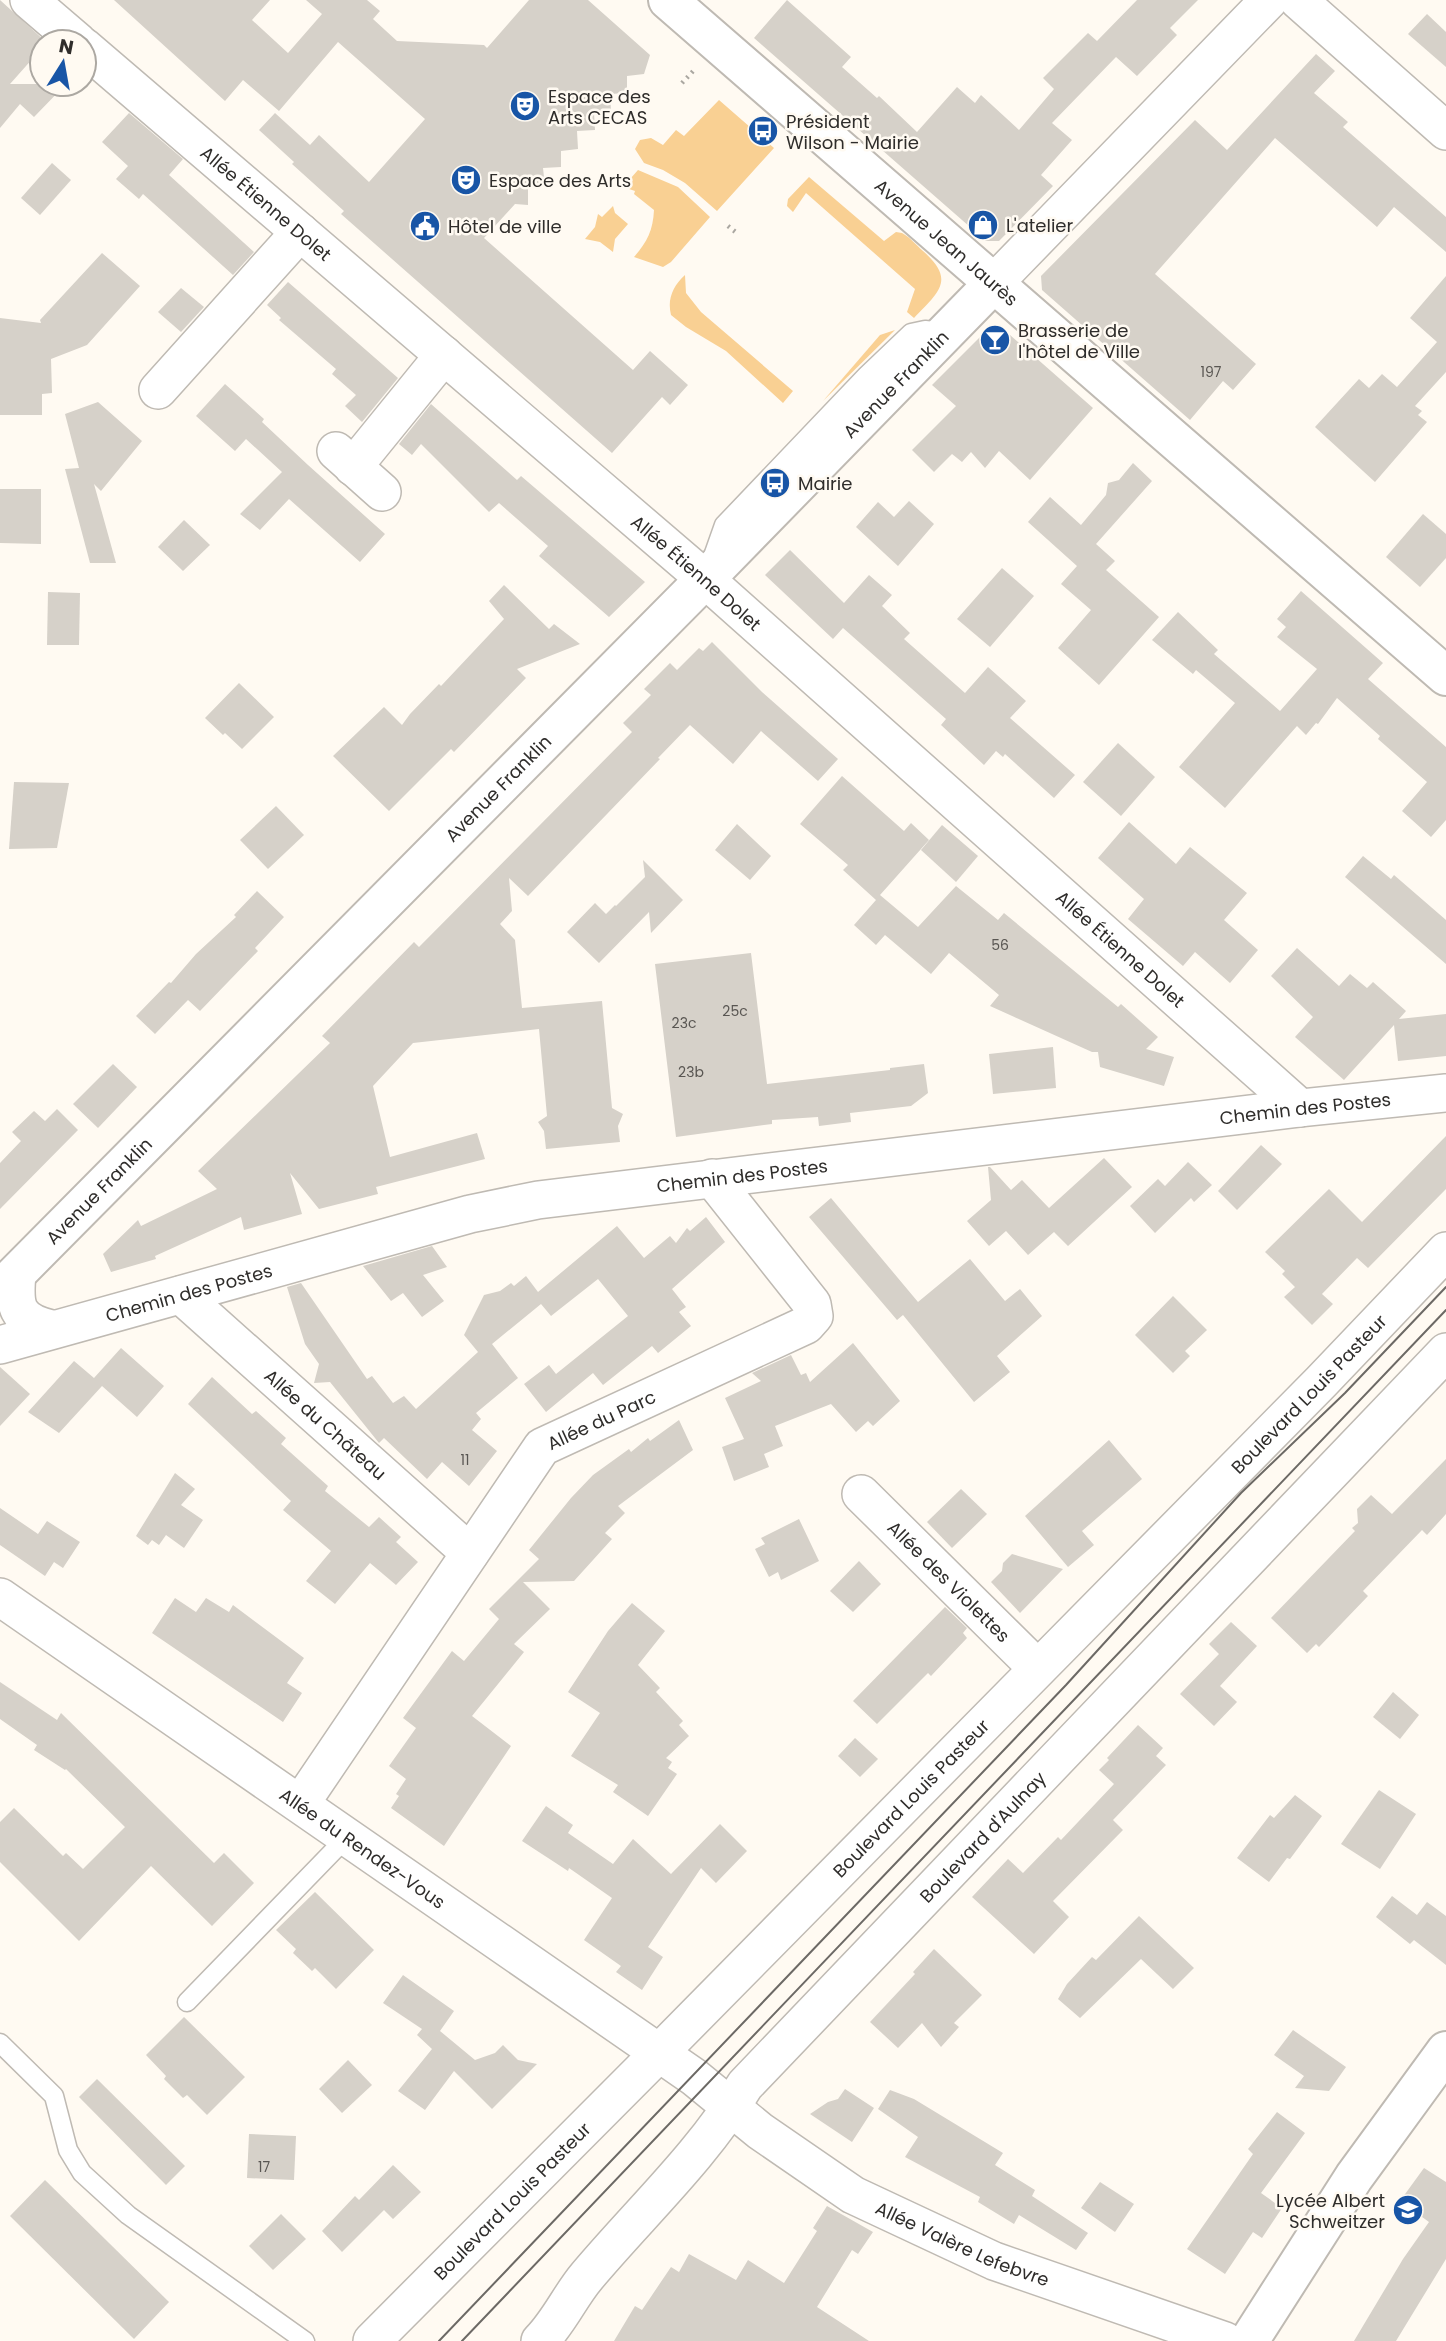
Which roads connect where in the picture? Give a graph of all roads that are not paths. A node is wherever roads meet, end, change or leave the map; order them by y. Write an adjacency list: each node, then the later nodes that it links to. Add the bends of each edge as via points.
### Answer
1 (29, 0): 5 (street)
2 (668, 0): 9 (street, Avenue Jean Jaurès)
3 (1269, 0): 9 (street)
4 (1298, 0): 7 (street)
5 (62, 28)
6 (98, 59): 8 (street, Allée Étienne Dolet)
7 (1446, 131)
8 (300, 232): 10 (street, Allée Étienne Dolet); 11 (street)
9 (994, 283): 13 (street, Avenue Franklin); 14 (street, Avenue Jean Jaurès)
10 (444, 355): 12 (street, via 344,458); 13 (street, Allée Étienne Dolet)
11 (158, 390)
12 (382, 492)
13 (705, 579): 16 (street, Allée Étienne Dolet); 19 (street, Avenue Franklin)
14 (1446, 676)
15 (1446, 1093): 16 (street, Chemin des Postes)
16 (1300, 1108): 17 (street, Chemin des Postes)
17 (712, 1178): 20 (street, Chemin des Postes, via 470,1213); 25 (street, Allée du Parc, via 812,1304 814,1315 806,1325 542,1447)
18 (1446, 1251): 27 (street, Boulevard Louis Pasteur)
19 (8, 1281): 21 (street, via 21,1315 33,1325)
20 (181, 1294): 21 (street, Chemin des Postes); 25 (street, Allée du Château)
21 (51, 1329): 22 (street, Chemin des Postes)
22 (0, 1345)
23 (1446, 1352): 34 (street, Boulevard d'Aulnay)
24 (862, 1494): 27 (street, Allée des Violettes)
25 (470, 1553): 28 (street, Allée du Parc)
26 (0, 1597): 28 (street, Allée du Rendez-Vous)
27 (1037, 1668): 33 (street, Boulevard Louis Pasteur)
28 (301, 1803): 29 (street, Allée du Rendez-Vous)
29 (348, 1836): 30 (lane); 33 (street, Allée du Rendez-Vous)
30 (187, 2002)
31 (0, 2043): 35 (lane, via 54,2096 68,2150 82,2173 128,2216)
32 (1446, 2051): 39 (street, via 1353,2177)
33 (659, 2053): 34 (street, Allée du Rendez-Vous); 36 (street, Boulevard Louis Pasteur)
34 (727, 2105): 37 (street, Boulevard d'Aulnay, via 712,2135 585,2278); 38 (street, Allée Valère Lefebvre, via 853,2195 982,2256)
35 (305, 2341)
36 (372, 2341)
37 (540, 2341)
38 (1225, 2341)
39 (1249, 2341)

